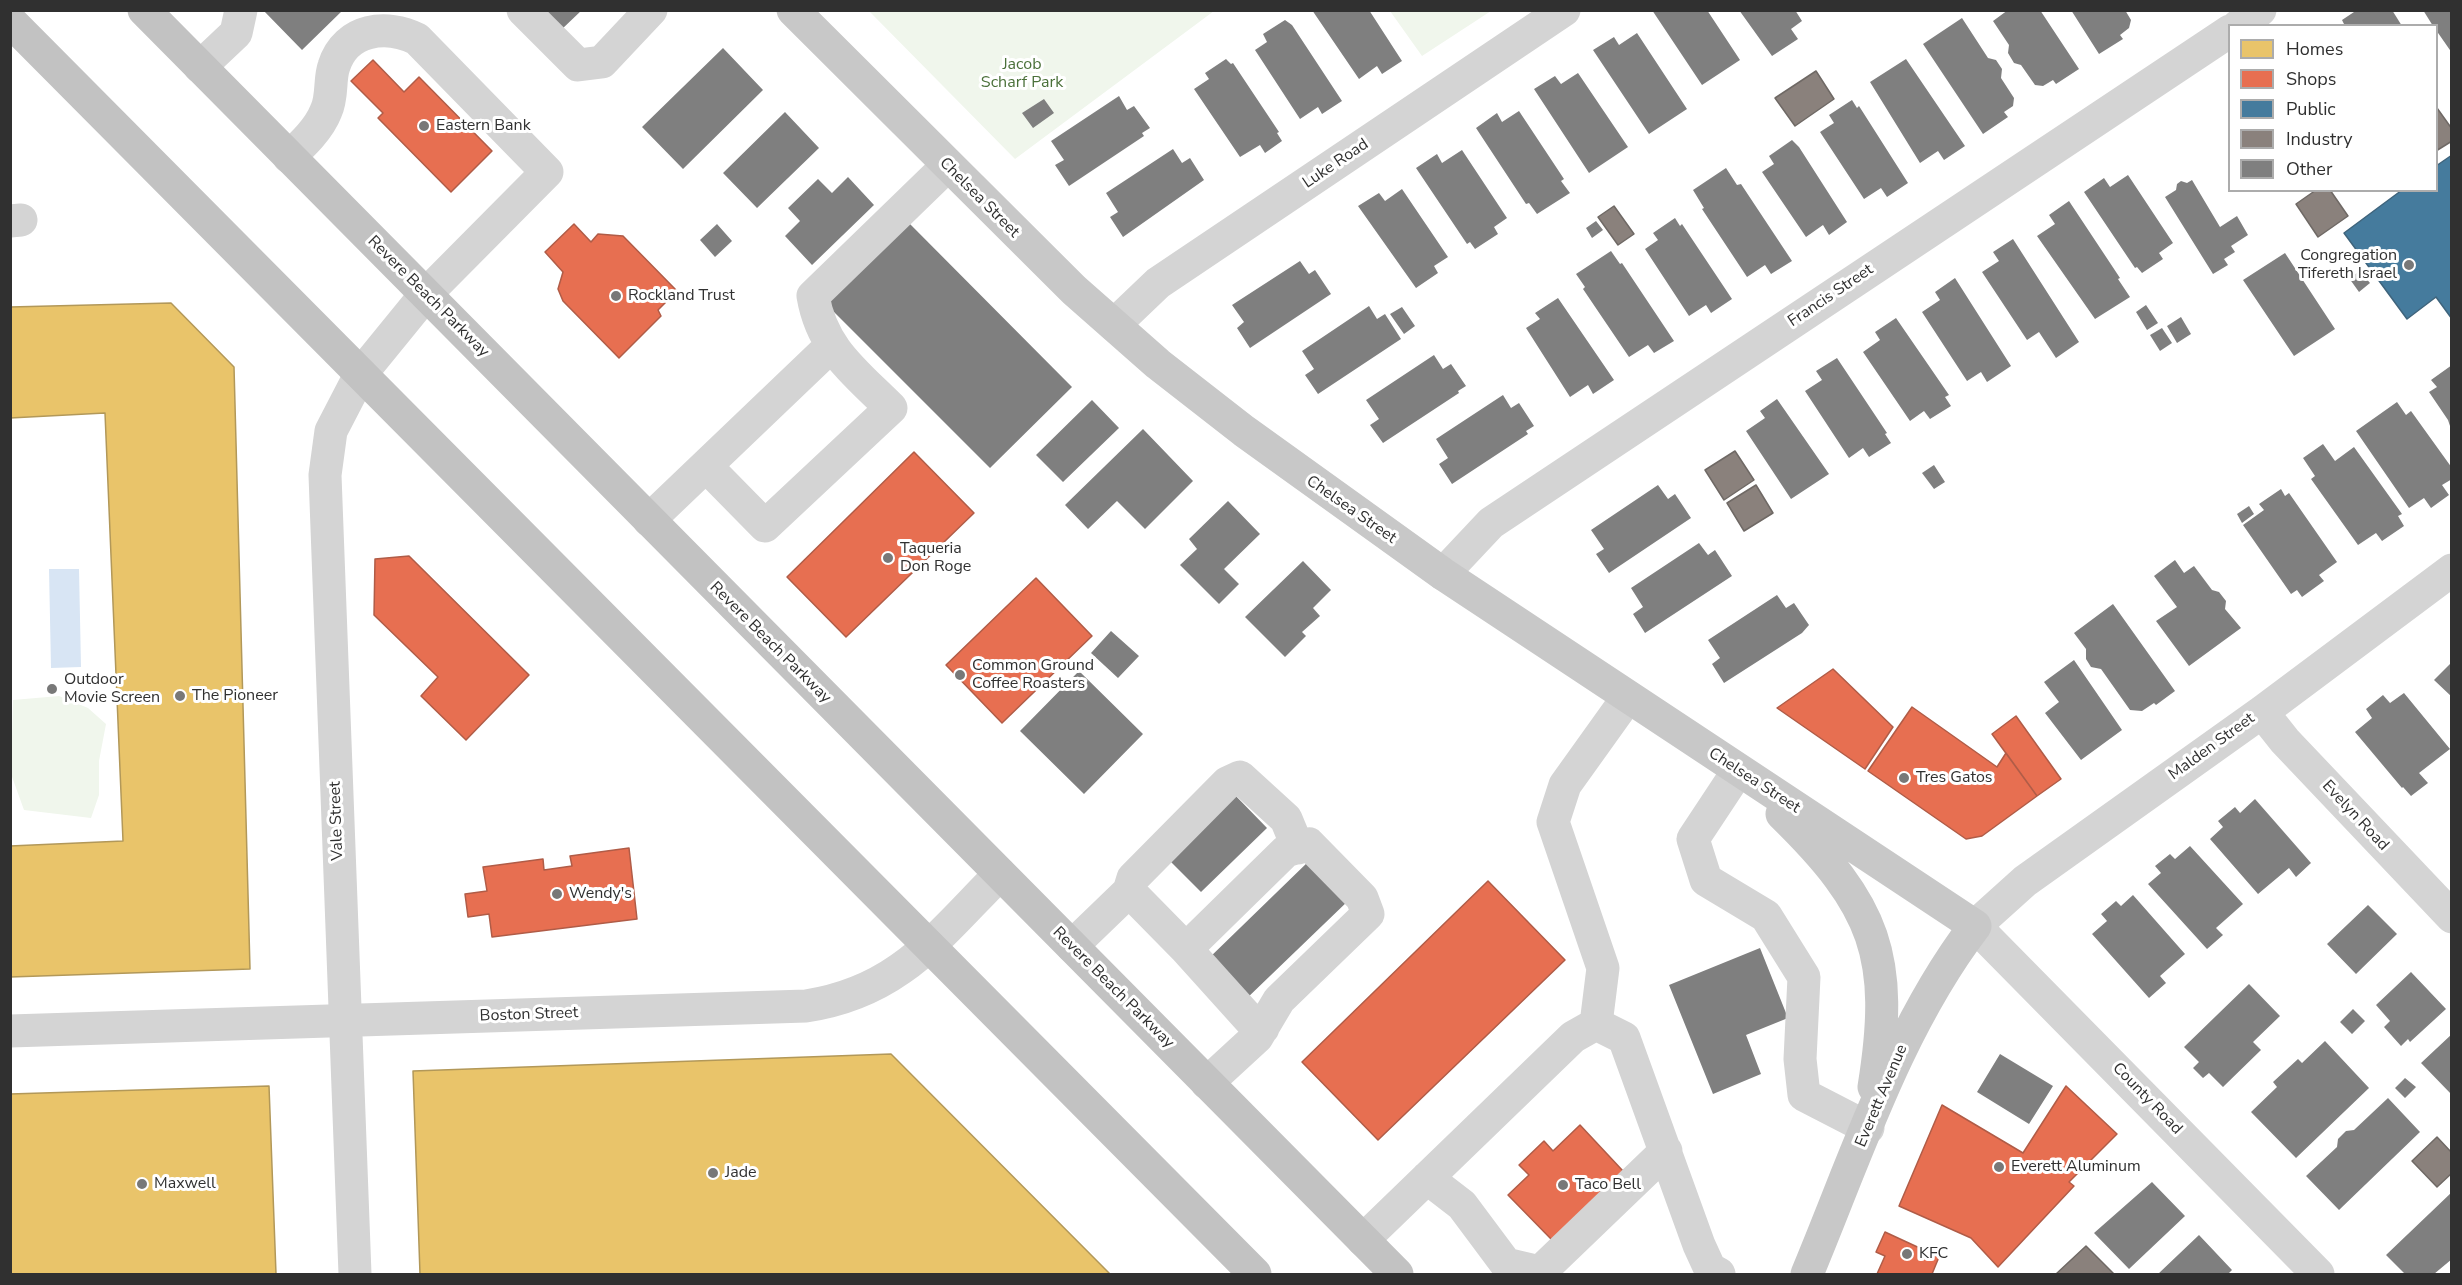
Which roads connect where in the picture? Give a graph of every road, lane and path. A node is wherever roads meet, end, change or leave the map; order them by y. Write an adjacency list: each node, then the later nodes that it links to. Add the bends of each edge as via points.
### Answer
1 (144, 10): 11 (highway, Revere Beach Parkway)
2 (241, 10): 11 (street, via 236,33)
3 (524, 10): 4 (street, via 578,65 602,62)
4 (651, 10)
5 (793, 10): 13 (main road, Chelsea Street)
6 (1564, 10): 15 (street, Luke Road, via 1158,283)
7 (2260, 10): 9 (street)
8 (10, 21): 17 (highway)
9 (2241, 24)
10 (2228, 32): 21 (street, Francis Street, via 1491,523)
11 (200, 67): 12 (highway, Revere Beach Parkway)
12 (289, 158): 14 (highway, Revere Beach Parkway); 14 (street, Vale Street, via 326,114 333,67 353,39 385,29 402,31 417,39 547,172)
13 (947, 166): 15 (main road, Chelsea Street); 16 (street, via 813,296)
14 (426, 294): 17 (street, Vale Street); 19 (highway, Revere Beach Parkway)
15 (1114, 325): 21 (main road, Chelsea Street, via 1292,468)
16 (830, 347): 18 (street); 18 (street, via 891,408 765,526)
17 (360, 375): 30 (highway); 33 (street, Vale Street, via 331,431 326,475)
18 (706, 466): 19 (street)
19 (649, 520): 26 (highway, Revere Beach Parkway)
20 (2451, 570): 23 (street, Malden Street)
21 (1443, 574): 22 (main road, Chelsea Street)
22 (1628, 697): 24 (main road, Chelsea Street); 34 (street, via 1565,785 1553,822 1604,968)
23 (2262, 712): 28 (street, Evelyn Road); 29 (street, Malden Street, via 2025,881)
24 (1738, 771): 29 (main road, Chelsea Street); 38 (main road, via 1841,877 1871,934 1883,1003); 38 (street, via 1693,839 1706,880 1766,916 1804,977 1800,1059 1804,1095)
25 (1298, 848): 27 (street, via 1286,819 1240,777 1227,783 1133,878); 32 (street, via 1286,851); 35 (street, via 1309,844 1362,898 1368,914 1279,1000)
26 (1000, 874): 30 (street, Boston Street); 31 (highway, Revere Beach Parkway)
27 (1129, 891): 31 (street); 32 (street)
28 (2451, 917)
29 (1975, 926): 38 (main road, Everett Avenue, via 1924,1001); 47 (street, County Road)
30 (930, 944): 33 (street, Boston Street, via 880,984 844,999 806,1006); 42 (highway)
31 (1072, 946): 37 (highway, Revere Beach Parkway)
32 (1185, 949): 35 (street, via 1250,1020)
33 (345, 1020): 36 (street, Boston Street); 43 (street, Vale Street)
34 (1596, 1024): 39 (street, via 1624,1038); 40 (street, via 1573,1037)
35 (1263, 1028): 37 (street)
36 (10, 1031)
37 (1207, 1083): 41 (highway, Revere Beach Parkway)
38 (1868, 1128): 46 (main road, Everett Avenue)
39 (1666, 1151): 40 (street, via 1540,1272 1506,1264 1462,1205); 45 (street, via 1710,1269)
40 (1427, 1178): 41 (street)
41 (1363, 1240): 44 (highway, Revere Beach Parkway)
42 (1247, 1272)
43 (355, 1275)
44 (1397, 1275)
45 (1719, 1275)
46 (1807, 1275)
47 (2318, 1275)

